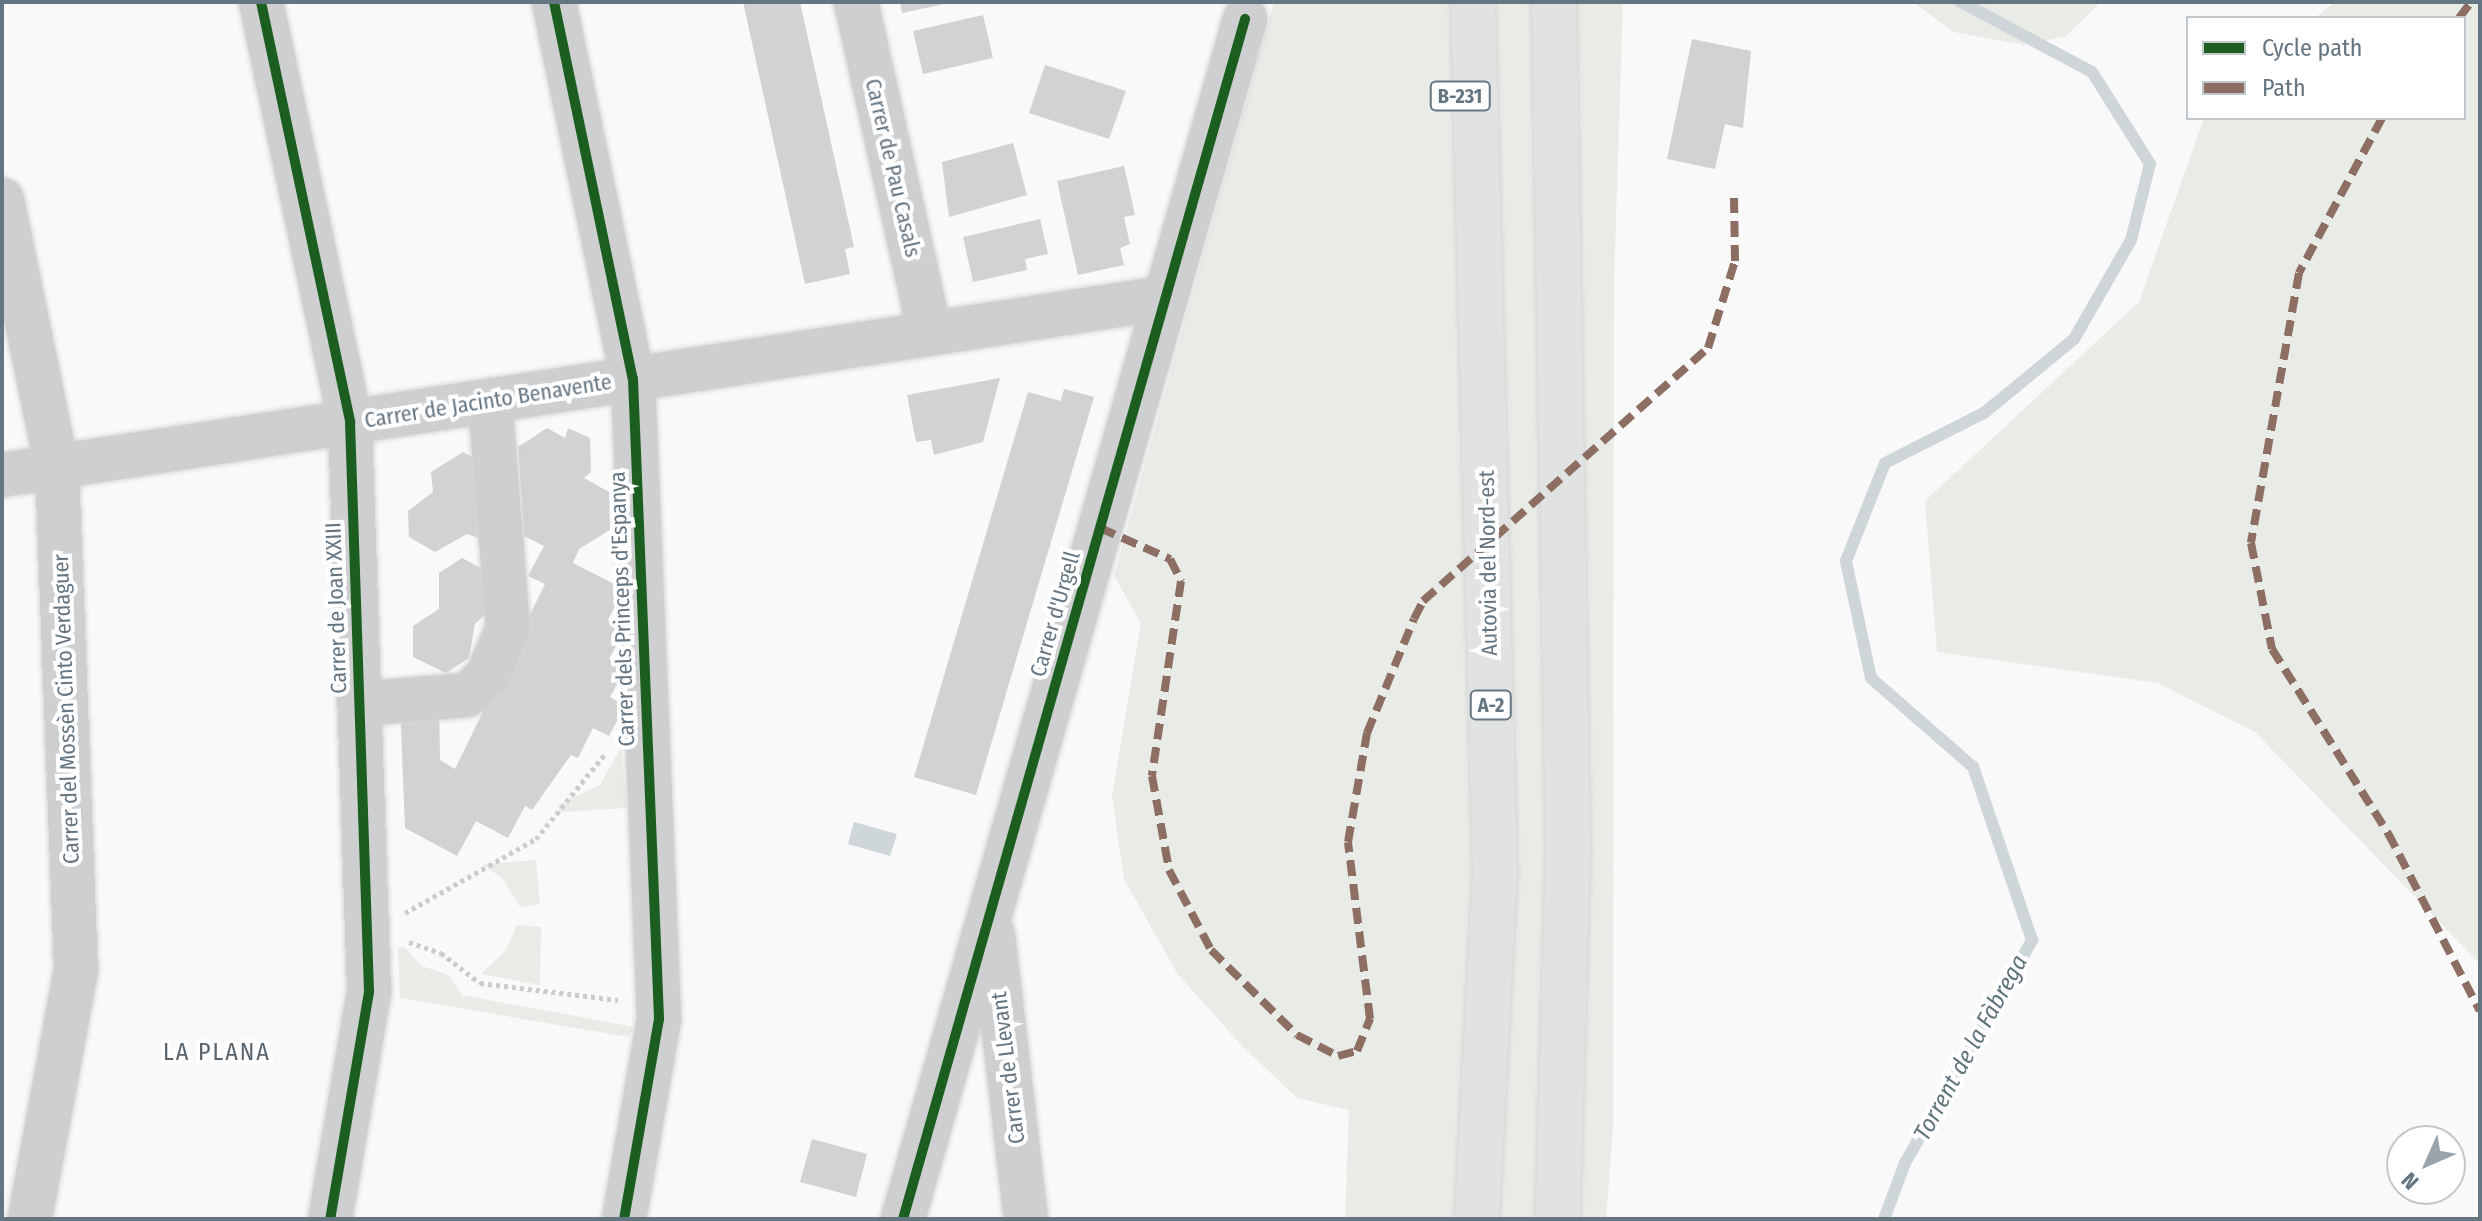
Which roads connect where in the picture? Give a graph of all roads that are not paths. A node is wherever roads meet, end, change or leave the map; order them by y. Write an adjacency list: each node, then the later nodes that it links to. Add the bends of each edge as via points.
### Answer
1 (261, 2): 14 (street, Carrer de Joan XXIII)
2 (554, 2): 12 (street, Carrer dels Princeps d'Espanya)
3 (856, 2): 11 (street, Carrer de Pau Casals)
4 (1442, 2): 8 (highway, B-231)
5 (1473, 2): 8 (highway, Autovia del Nord-est / A-2)
6 (1557, 14): 25 (highway, via 1568,850)
7 (1245, 19): 10 (street, Carrer d'Urgell)
8 (1479, 190): 24 (highway, Autovia del Nord-est / A-2, via 1495,873)
9 (2, 200): 15 (street, Carrer del Mossèn Cinto Verdaguer)
10 (1164, 298): 11 (street, Carrer de Jacinto Benavente); 18 (street, Carrer d'Urgell)
11 (930, 333): 12 (street, Carrer de Jacinto Benavente)
12 (633, 379): 13 (street, Carrer de Jacinto Benavente); 21 (street, Carrer dels Princeps d'Espanya, via 658,1001)
13 (490, 401): 14 (street, Carrer de Jacinto Benavente); 17 (street, via 511,602 503,640 487,677 467,695)
14 (350, 422): 15 (street, Carrer de Jacinto Benavente); 17 (street, Carrer de Joan XXIII)
15 (57, 467): 16 (street, Carrer de Jacinto Benavente); 19 (street, Carrer del Mossèn Cinto Verdaguer, via 76,970)
16 (2, 475)
17 (359, 704): 20 (street, Carrer de Joan XXIII, via 369,992)
18 (991, 918): 22 (street, Carrer d'Urgell); 23 (street, Carrer de Llevant)
19 (30, 1219)
20 (330, 1219)
21 (624, 1219)
22 (903, 1219)
23 (1026, 1219)
24 (1477, 1219)
25 (1558, 1219)

